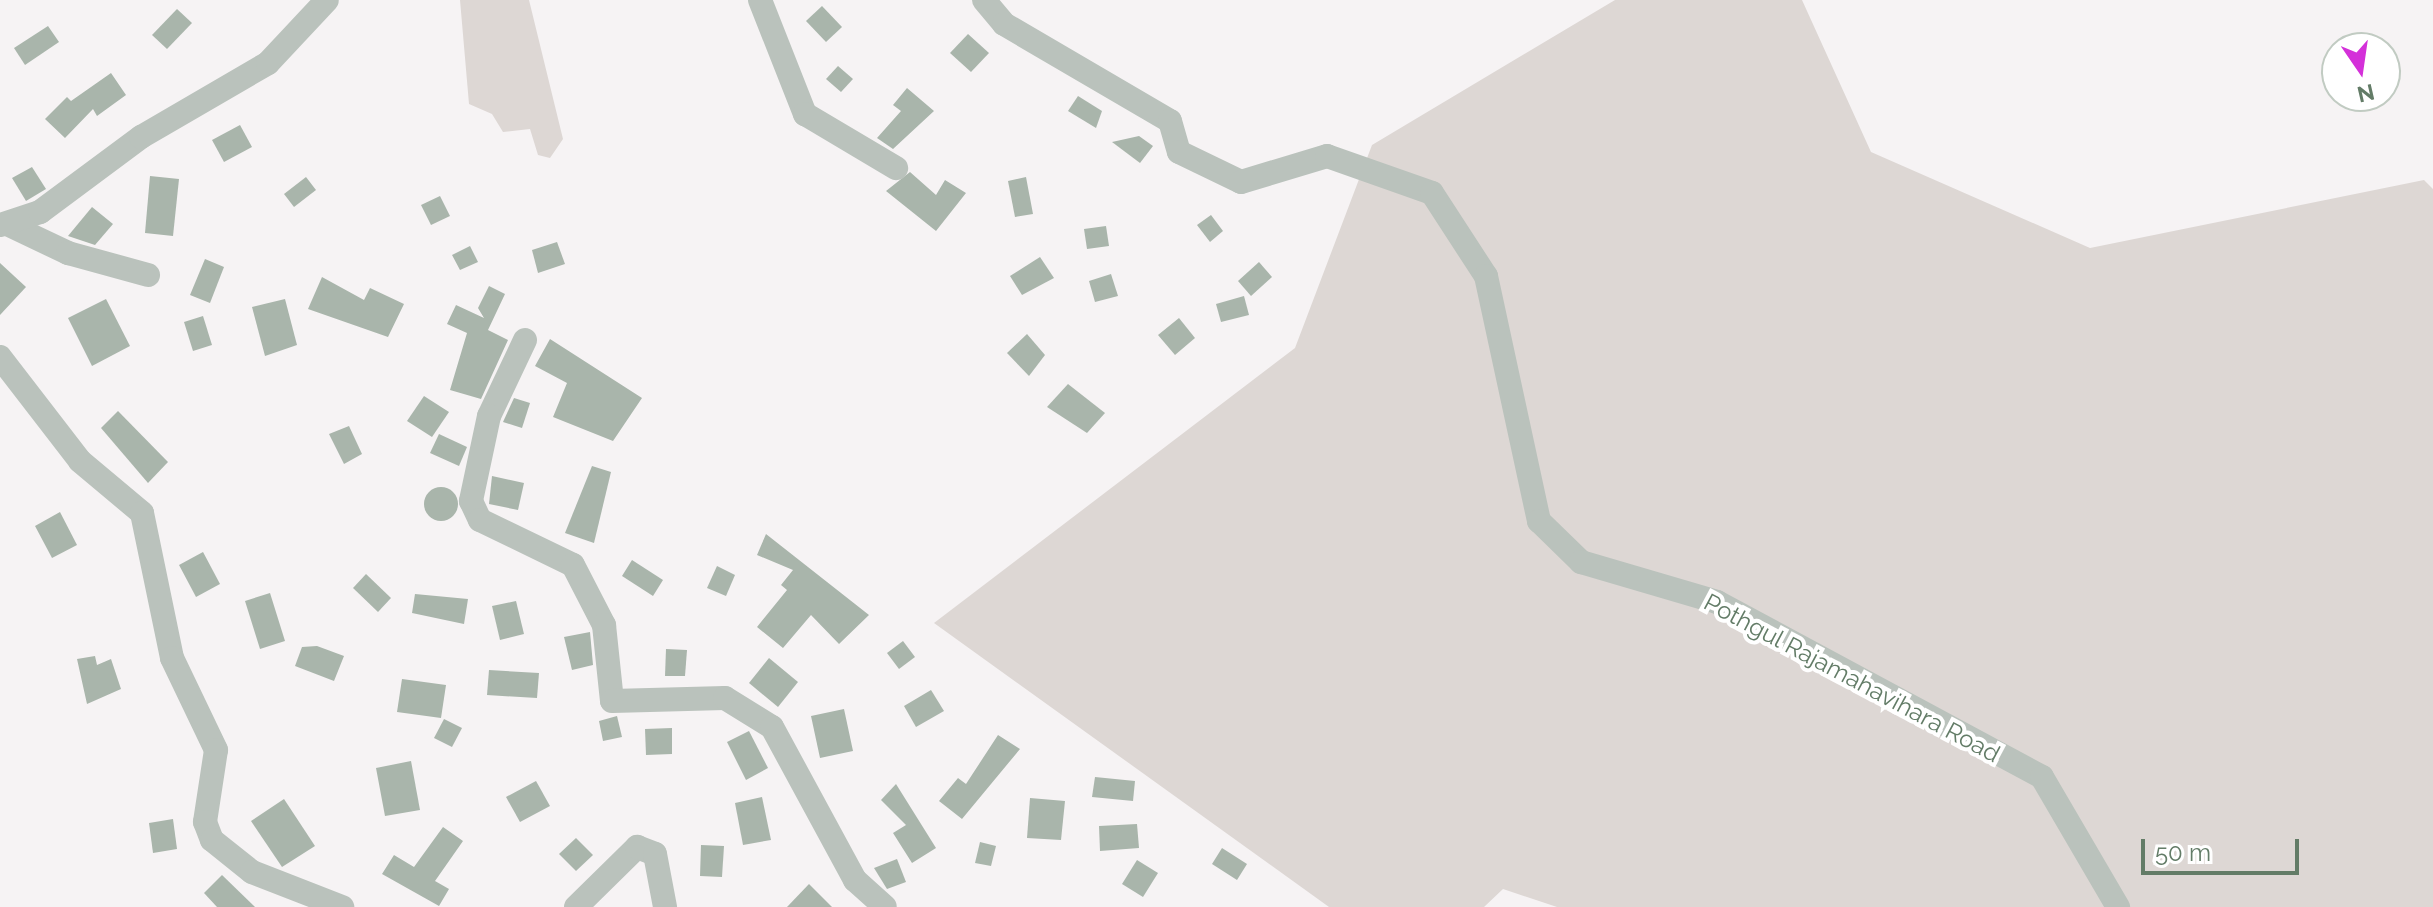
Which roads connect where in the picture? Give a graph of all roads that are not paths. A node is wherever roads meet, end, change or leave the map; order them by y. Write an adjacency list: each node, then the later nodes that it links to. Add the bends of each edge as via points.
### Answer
1 (327, 0): 5 (street, via 268,63 141,137 40,212)
2 (760, 0): 4 (street, via 805,114)
3 (984, 0): 13 (street, Pothgul Rajamahavihara Road, via 1004,24 1170,121 1179,152 1241,182 1327,156 1432,193 1486,276 1539,521 1581,562 1717,602 2042,777)
4 (896, 168)
5 (4, 225): 6 (street, via 68,253)
6 (148, 275)
7 (525, 340): 12 (street, via 489,416 471,501 480,520 573,565 604,625 612,701 725,698 772,727 855,880)
8 (0, 357): 9 (street, via 80,461 142,513 172,658 216,750 205,822 212,840 252,872)
9 (342, 907)
10 (576, 907): 11 (street, via 637,847 655,854)
11 (665, 907)
12 (885, 907)
13 (2118, 907)

